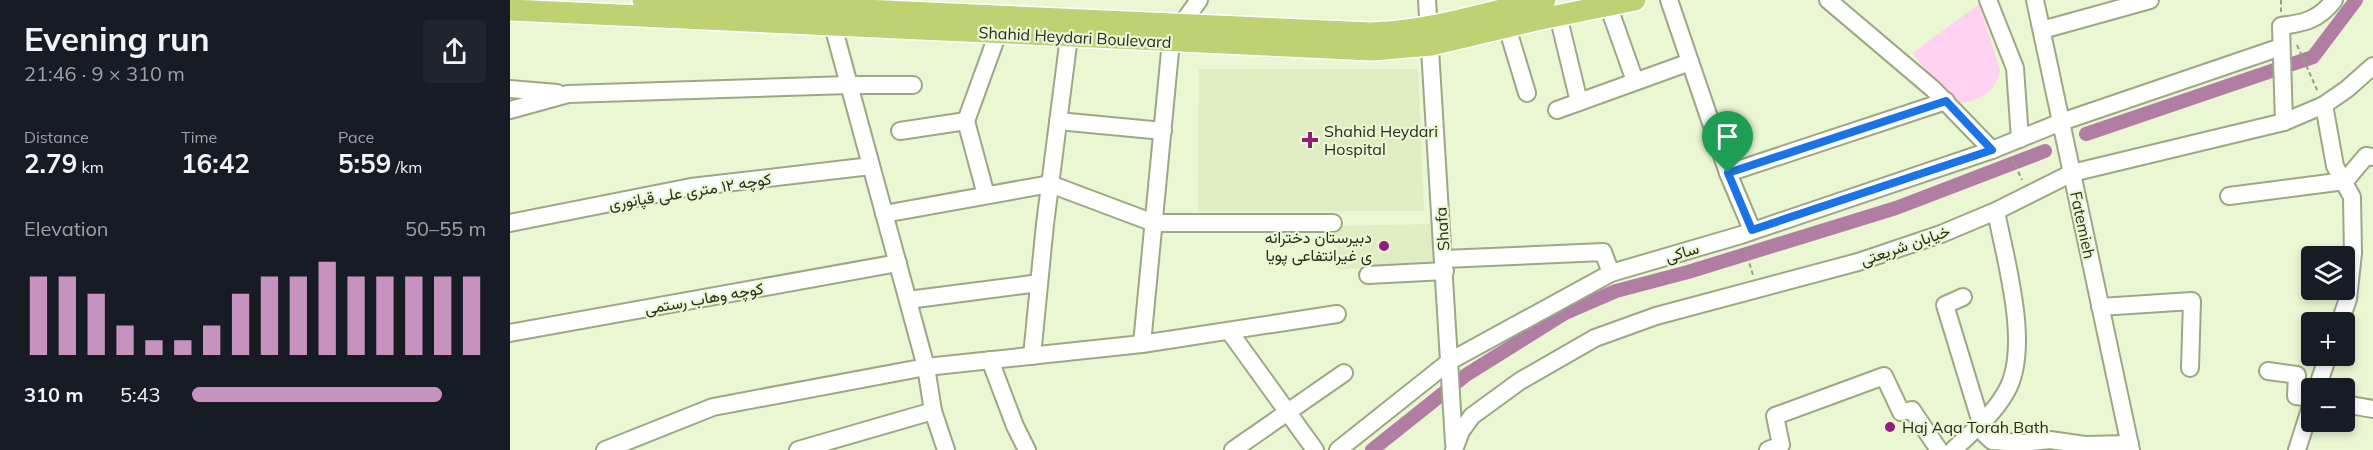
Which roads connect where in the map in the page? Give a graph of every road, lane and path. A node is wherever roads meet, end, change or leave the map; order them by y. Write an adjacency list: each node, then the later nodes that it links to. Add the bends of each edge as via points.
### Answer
1 (643, 0): 11 (main road, Shahid Heydari Boulevard)
2 (1199, 0): 21 (street)
3 (1427, 0): 22 (street, Shafa)
4 (1635, 0): 13 (main road, Shahid Heydari Boulevard)
5 (1669, 0): 25 (street)
6 (1830, 0): 33 (street)
7 (1988, 0): 44 (street, via 2015,68)
8 (2035, 0): 19 (street, Fatemieh)
9 (2150, 0): 19 (street)
10 (2334, 0): 24 (street, via 2327,10 2306,23 2281,26)
11 (696, 2): 12 (main road, Shahid Heydari Boulevard)
12 (779, 3): 17 (main road, Shahid Heydari Boulevard)
13 (1608, 5): 15 (main road, Shahid Heydari Boulevard); 27 (street)
14 (950, 7): 17 (main road, Shahid Heydari Boulevard); 21 (main road, Shahid Heydari Boulevard)
15 (1552, 8): 18 (main road, Shahid Heydari Boulevard); 34 (street)
16 (510, 10): 17 (main road, Shahid Heydari Boulevard)
17 (828, 11): 20 (main road, Shahid Heydari Boulevard); 28 (street)
18 (1504, 12): 22 (main road, Shahid Heydari Boulevard); 31 (street)
19 (2042, 30): 40 (street, Fatemieh)
20 (998, 33): 23 (main road, Shahid Heydari Boulevard); 38 (street)
21 (1176, 33): 22 (main road, Shahid Heydari Boulevard, via 1392,32); 23 (main road, Shahid Heydari Boulevard); 43 (street)
22 (1429, 36): 63 (street, Shafa)
23 (1069, 37): 39 (street)
24 (2290, 46): 35 (path); 40 (street, ساکی); 41 (street)
25 (1690, 62): 27 (street); 49 (street)
26 (2373, 66): 35 (street, خیابان شریعتی)
27 (1635, 81): 34 (street)
28 (849, 85): 29 (street); 32 (street); 48 (street)
29 (913, 85)
30 (510, 89): 32 (street)
31 (1527, 93)
32 (568, 94): 36 (street)
33 (1946, 101): 45 (street); 49 (street)
34 (1579, 102): 37 (street)
35 (2324, 105): 41 (street, خیابان شریعتی); 52 (street, via 2335,166)
36 (510, 110)
37 (1557, 110)
38 (966, 121): 42 (street); 54 (street)
39 (1058, 121): 43 (street); 53 (street)
40 (2061, 122): 44 (street, ساکی); 50 (street, Fatemieh)
41 (2284, 122): 50 (street, خیابان شریعتی)
42 (900, 131)
43 (1162, 131): 59 (street)
44 (2020, 139): 45 (street, ساکی)
45 (1992, 150): 61 (street, ساکی)
46 (2373, 157): 52 (street, via 2366,156)
47 (2012, 159): 51 (path)
48 (871, 166): 57 (street); 58 (street, کوچه ۱۲ متری علی قپانوری, via 691,187)
49 (1728, 173): 61 (street)
50 (2072, 173): 56 (street, خیابان شریعتی); 70 (street, Fatemieh)
51 (2022, 181)
52 (2345, 181): 55 (street); 71 (street, via 2352,197 2353,253)
53 (1050, 184): 54 (street); 59 (street); 67 (street)
54 (986, 195): 57 (street)
55 (2229, 196)
56 (1996, 211): 88 (street, via 2014,304 2017,351 2007,391); 98 (street, خیابان شریعتی, via 1858,262 1656,316 1595,339 1520,381 1472,416)
57 (884, 214): 62 (street)
58 (510, 223)
59 (1154, 223): 60 (street); 75 (street)
60 (1334, 223)
61 (1748, 237): 64 (street, ساکی); 66 (path)
62 (898, 263): 69 (street); 74 (street, کوچه وهاب رستمی)
63 (1445, 265): 64 (street, via 1603,252); 65 (street); 79 (street, Shafa)
64 (1611, 273): 79 (street, ساکی)
65 (1368, 275)
66 (1754, 275)
67 (1039, 283): 69 (street); 76 (street)
68 (1963, 297): 88 (street, via 1945,305)
69 (908, 300): 78 (street)
70 (2100, 307): 80 (street, via 2192,301); 90 (street, Fatemieh)
71 (2343, 312)
72 (1337, 314): 73 (street)
73 (1229, 331): 75 (street); 87 (street)
74 (510, 333)
75 (1142, 345): 76 (street)
76 (1032, 356): 77 (street)
77 (990, 360): 78 (street); 94 (street)
78 (926, 367): 86 (street); 91 (street, via 713,407)
79 (1451, 367): 97 (street, ساکی); 98 (street, Shafa)
80 (2190, 368)
81 (2268, 371): 83 (street, via 2297,375 2296,396)
82 (1344, 373): 87 (street)
83 (2301, 397)
84 (2355, 406): 85 (street)
85 (2373, 409)
86 (933, 411): 92 (street); 93 (street)
87 (1287, 412): 95 (street); 96 (street)
88 (1979, 425): 90 (street, via 1992,441 2050,440); 101 (street)
89 (2303, 432): 102 (street)
90 (2130, 447)
91 (605, 450)
92 (798, 450)
93 (946, 450)
94 (1027, 450)
95 (1233, 450)
96 (1315, 450)
97 (1338, 450)
98 (1454, 450)
99 (1768, 450): 100 (street, via 1781,445 1775,416 1884,376 1901,411 1912,410)
100 (1939, 450)
101 (1953, 450)
102 (2297, 450)

